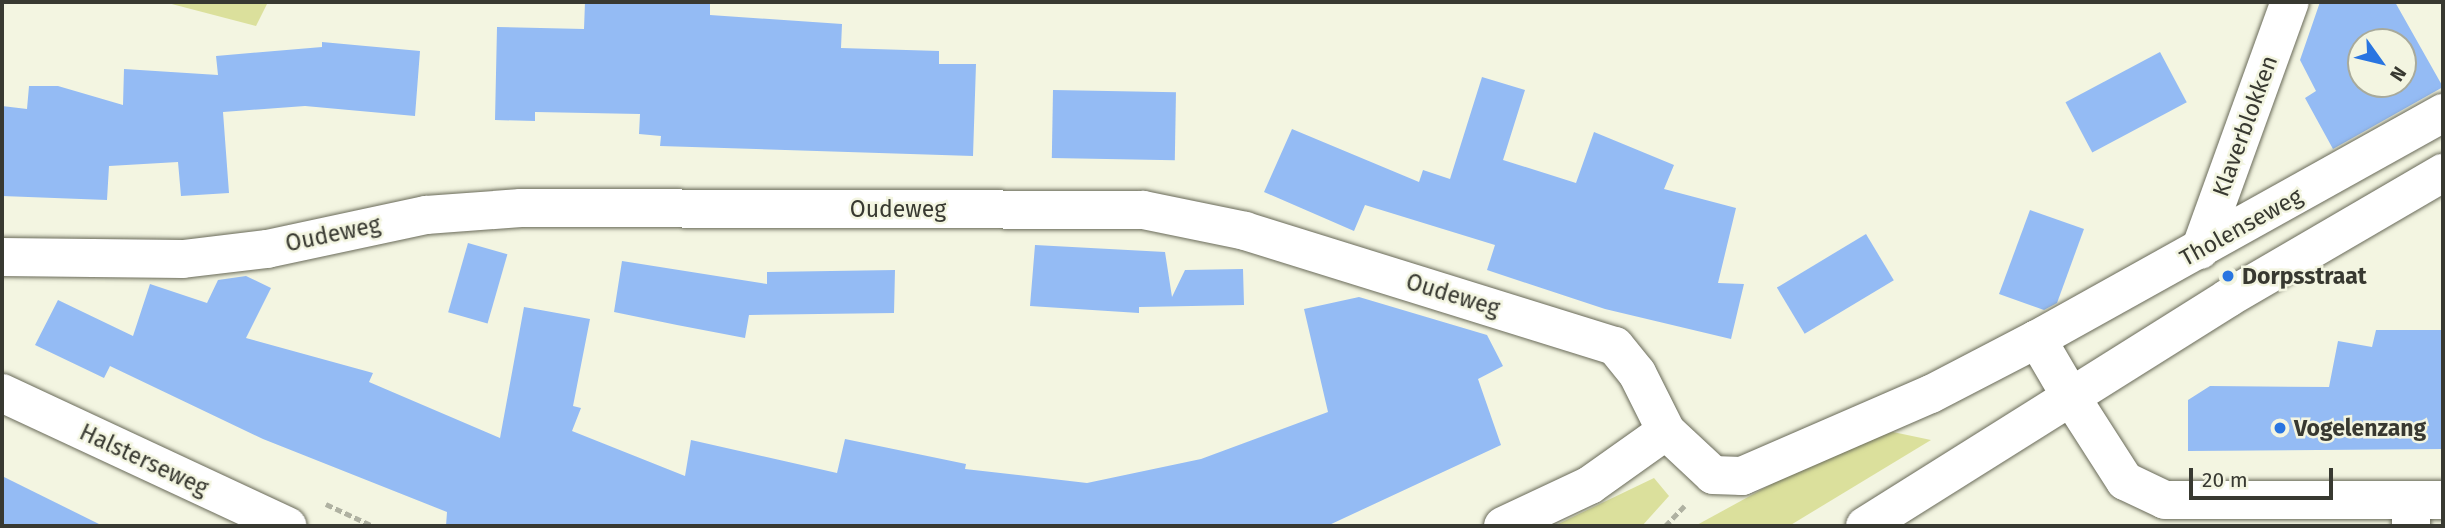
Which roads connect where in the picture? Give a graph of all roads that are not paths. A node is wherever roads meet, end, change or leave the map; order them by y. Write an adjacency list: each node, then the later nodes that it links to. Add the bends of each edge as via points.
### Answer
1 (2290, 2): 4 (street, Klaverblokken)
2 (2443, 113): 4 (street, Tholenseweg)
3 (2443, 173): 8 (street)
4 (2200, 250): 6 (street, Tholenseweg)
5 (2, 257): 9 (street, Oudeweg, via 183,259 267,249 426,215 521,208 1143,210 1245,230 1615,346 1637,373)
6 (2037, 339): 8 (street); 10 (street, Tholenseweg, via 1931,394 1742,476)
7 (2, 393): 12 (street, Halsterseweg)
8 (2071, 397): 11 (street, via 2125,481 2165,500); 14 (street)
9 (1666, 431): 10 (street, Oudeweg); 13 (street, via 1590,485)
10 (1713, 475)
11 (2422, 509)
12 (287, 526)
13 (1503, 526)
14 (1865, 526)

